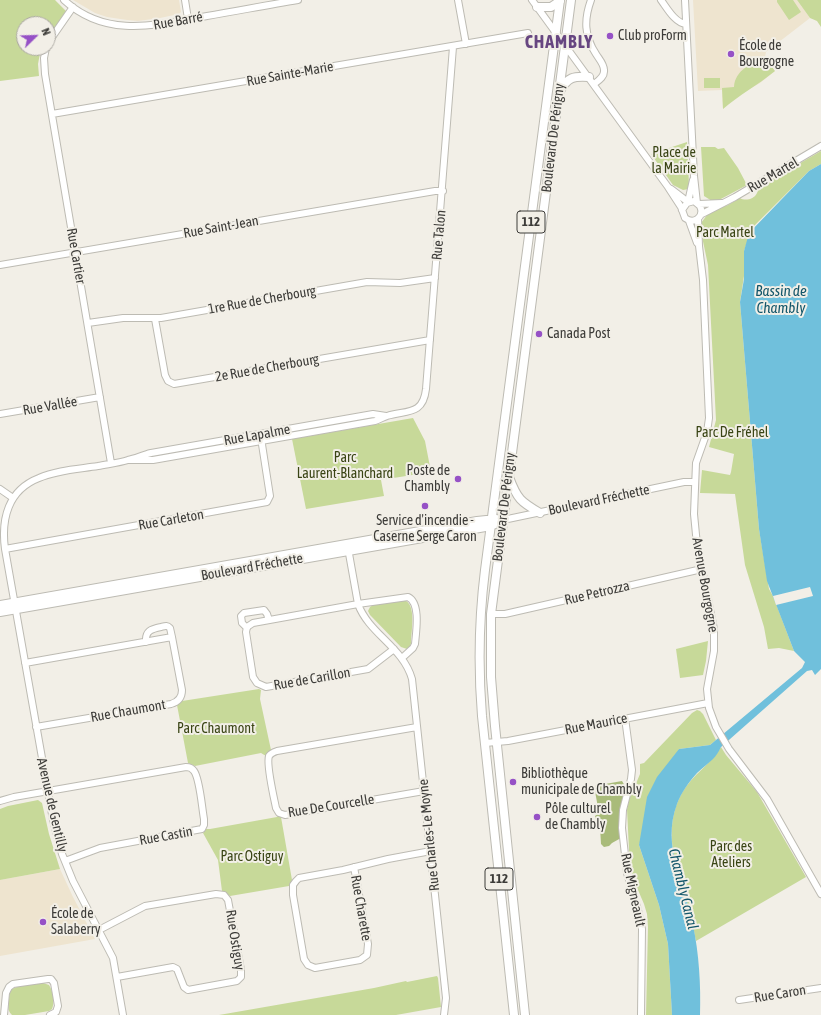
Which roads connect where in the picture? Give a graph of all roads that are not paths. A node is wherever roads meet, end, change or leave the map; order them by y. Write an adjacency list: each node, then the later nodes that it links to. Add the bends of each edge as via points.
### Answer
1 (64, 0): 11 (street, Rue Barré)
2 (185, 0): 12 (street)
3 (298, 0): 12 (street, Rue Barré)
4 (458, 0): 17 (street)
5 (560, 0): 10 (main road, via 550,7); 15 (main road, Boulevard De Périgny / 112)
6 (571, 0): 18 (main road, Boulevard De Périgny / 112)
7 (591, 0): 22 (street, via 586,18 586,32 604,70 604,75)
8 (661, 0): 13 (street, via 678,21)
9 (684, 0): 13 (street)
10 (535, 4): 15 (street)
11 (73, 7): 12 (street, Rue Barré, via 96,20 123,26 144,26); 14 (street)
12 (188, 19)
13 (686, 24): 26 (street)
14 (56, 31)
15 (556, 32): 18 (street); 56 (main road, Boulevard De Périgny / 112)
16 (528, 33): 17 (street, Rue Sainte-Marie)
17 (466, 44): 19 (street, Rue Sainte-Marie)
18 (565, 44): 21 (street); 23 (main road, Boulevard De Périgny / 112)
19 (453, 46): 24 (street, Rue Sainte-Marie); 28 (street, Rue Talon)
20 (44, 56): 24 (street, Rue Cartier)
21 (589, 77): 22 (street); 23 (main road, via 571,78 565,82)
22 (594, 84): 27 (street)
23 (558, 94): 50 (main road, Boulevard De Périgny / 112)
24 (52, 114): 36 (street, Rue Cartier)
25 (821, 146): 30 (street, Rue Martel)
26 (694, 176): 29 (street); 31 (street)
27 (668, 187): 29 (street); 32 (street)
28 (443, 190): 36 (street, Rue Saint-Jean); 38 (street, Rue Talon)
29 (688, 202): 31 (street); 32 (street)
30 (724, 203): 31 (street, Rue Martel); 33 (street, Rue Martel)
31 (698, 204): 33 (street, via 702,209)
32 (682, 210): 34 (street)
33 (700, 216): 34 (street, via 694,221); 35 (street, Avenue Bourgogne)
34 (689, 221): 35 (street, Avenue Bourgogne)
35 (699, 246): 51 (street, Avenue Bourgogne, via 709,418 696,463)
36 (76, 252): 37 (street, Rue Saint-Jean); 40 (street, Rue Cartier)
37 (0, 265)
38 (436, 278): 39 (street, 1re Rue de Cherbourg, via 400,283 361,283); 41 (street, Rue Talon)
39 (156, 319): 40 (street, 1re Rue de Cherbourg, via 123,318); 41 (street, 2e Rue de Cherbourg, via 165,375 168,381 174,384)
40 (88, 323): 42 (street, Rue Cartier)
41 (430, 340): 43 (street, Rue Talon, via 424,398 418,407)
42 (100, 397): 44 (street, Rue Vallée); 49 (street, Rue Cartier)
43 (406, 412): 45 (street, Rue Lapalme)
44 (0, 414)
45 (386, 416): 46 (street, Rue Lapalme, via 373,414); 47 (street, Rue Lapalme, via 375,421)
46 (260, 434): 47 (street, Rue Carleton); 48 (street, Rue Lapalme, via 146,454)
47 (261, 441): 48 (street, Rue Lapalme, via 148,461); 58 (street, Rue Carleton, via 270,496 264,504)
48 (129, 460): 49 (street, Rue Lapalme)
49 (111, 463): 53 (street, Rue Lapalme, via 39,478 27,484)
50 (509, 476): 54 (main road, via 517,496); 55 (main road, Boulevard De Périgny / 112)
51 (695, 482): 54 (street, Boulevard Fréchette, via 573,504); 59 (street, Avenue Bourgogne, via 695,527)
52 (0, 489): 53 (street)
53 (13, 498): 58 (street, Rue Lapalme, via 3,524)
54 (540, 513): 55 (street, Boulevard Fréchette)
55 (503, 520): 56 (main road, Boulevard Fréchette); 64 (main road, Boulevard De Périgny / 112)
56 (491, 522): 57 (main road, Boulevard Fréchette); 77 (main road, Boulevard De Périgny / 112, via 480,632)
57 (348, 547): 60 (street, Rue Charles-Le Moyne); 62 (main road, Boulevard Fréchette)
58 (5, 549): 62 (street, Rue Lapalme)
59 (702, 569): 64 (street, Rue Petrozza, via 505,614); 72 (street, Avenue Bourgogne, via 714,629 714,651 707,689)
60 (358, 604): 65 (street); 69 (street, Rue Charles-Le Moyne, via 367,620); 70 (street, via 403,597 413,600 416,610 415,644)
61 (0, 605): 62 (main road, Boulevard Fréchette)
62 (15, 606): 63 (main road, Boulevard Fréchette); 71 (street, Avenue de Gentilly)
63 (0, 612)
64 (491, 614): 76 (main road, Boulevard De Périgny / 112)
65 (269, 620): 66 (street, via 252,624); 66 (street, Rue de Carillon, via 264,610 244,612 241,616 242,622)
66 (247, 628): 69 (street, Rue de Carillon, via 253,677 259,685 266,687 368,669)
67 (172, 637): 68 (street); 68 (street, via 170,628 166,626 151,629); 74 (street, Rue Chaumont, via 182,690 176,702)
68 (146, 642): 71 (street)
69 (394, 649): 70 (street, Rue Charles-Le Moyne)
70 (402, 658): 75 (street, Rue Charles-Le Moyne, via 409,668 412,679)
71 (25, 663): 74 (street, Avenue de Gentilly)
72 (708, 703): 73 (street, Rue Maurice); 84 (street, Avenue Bourgogne, via 716,727 729,749 768,799)
73 (624, 718): 76 (street, Rue Maurice); 95 (street, Rue Migneault, via 632,770 623,810 623,834 627,873 642,929)
74 (36, 727): 79 (street, Avenue de Gentilly)
75 (417, 727): 78 (street, Rue Charles-Le Moyne); 78 (street, Rue De Courcelle, via 277,751 270,756 269,767 276,808 279,813 285,815)
76 (496, 742): 77 (street, Rue Maurice); 94 (main road, Boulevard De Périgny / 112)
77 (485, 743): 93 (main road, Boulevard De Périgny / 112)
78 (424, 791): 81 (street, Rue Charles-Le Moyne)
79 (47, 792): 80 (street); 82 (street, Avenue de Gentilly); 82 (street, Rue Castin, via 187,767 194,770 197,779 204,819 202,829 100,848)
80 (0, 801)
81 (431, 850): 83 (street, Rue Charette); 92 (street, Rue Charles-Le Moyne, via 446,998)
82 (65, 861): 85 (street, Avenue de Gentilly, via 80,897)
83 (354, 867): 83 (street, Rue Charette, via 298,879 293,885 304,959 310,966 316,968 360,960 367,955 368,944)
84 (821, 894)
85 (99, 930): 86 (street, Avenue de Gentilly, via 111,953); 86 (street, Rue Ostiguy, via 145,906 216,894 225,896 229,902 241,970 241,977 237,981 188,990 184,987 177,969 173,967)
86 (117, 977): 91 (street, Avenue de Gentilly)
87 (821, 988): 88 (street, Rue Caron)
88 (739, 1000)
89 (4, 1015): 90 (street, via 8,987 13,984 51,979 58,1006 56,1012)
90 (50, 1015)
91 (123, 1015)
92 (444, 1015)
93 (514, 1015)
94 (525, 1015)
95 (641, 1015)

